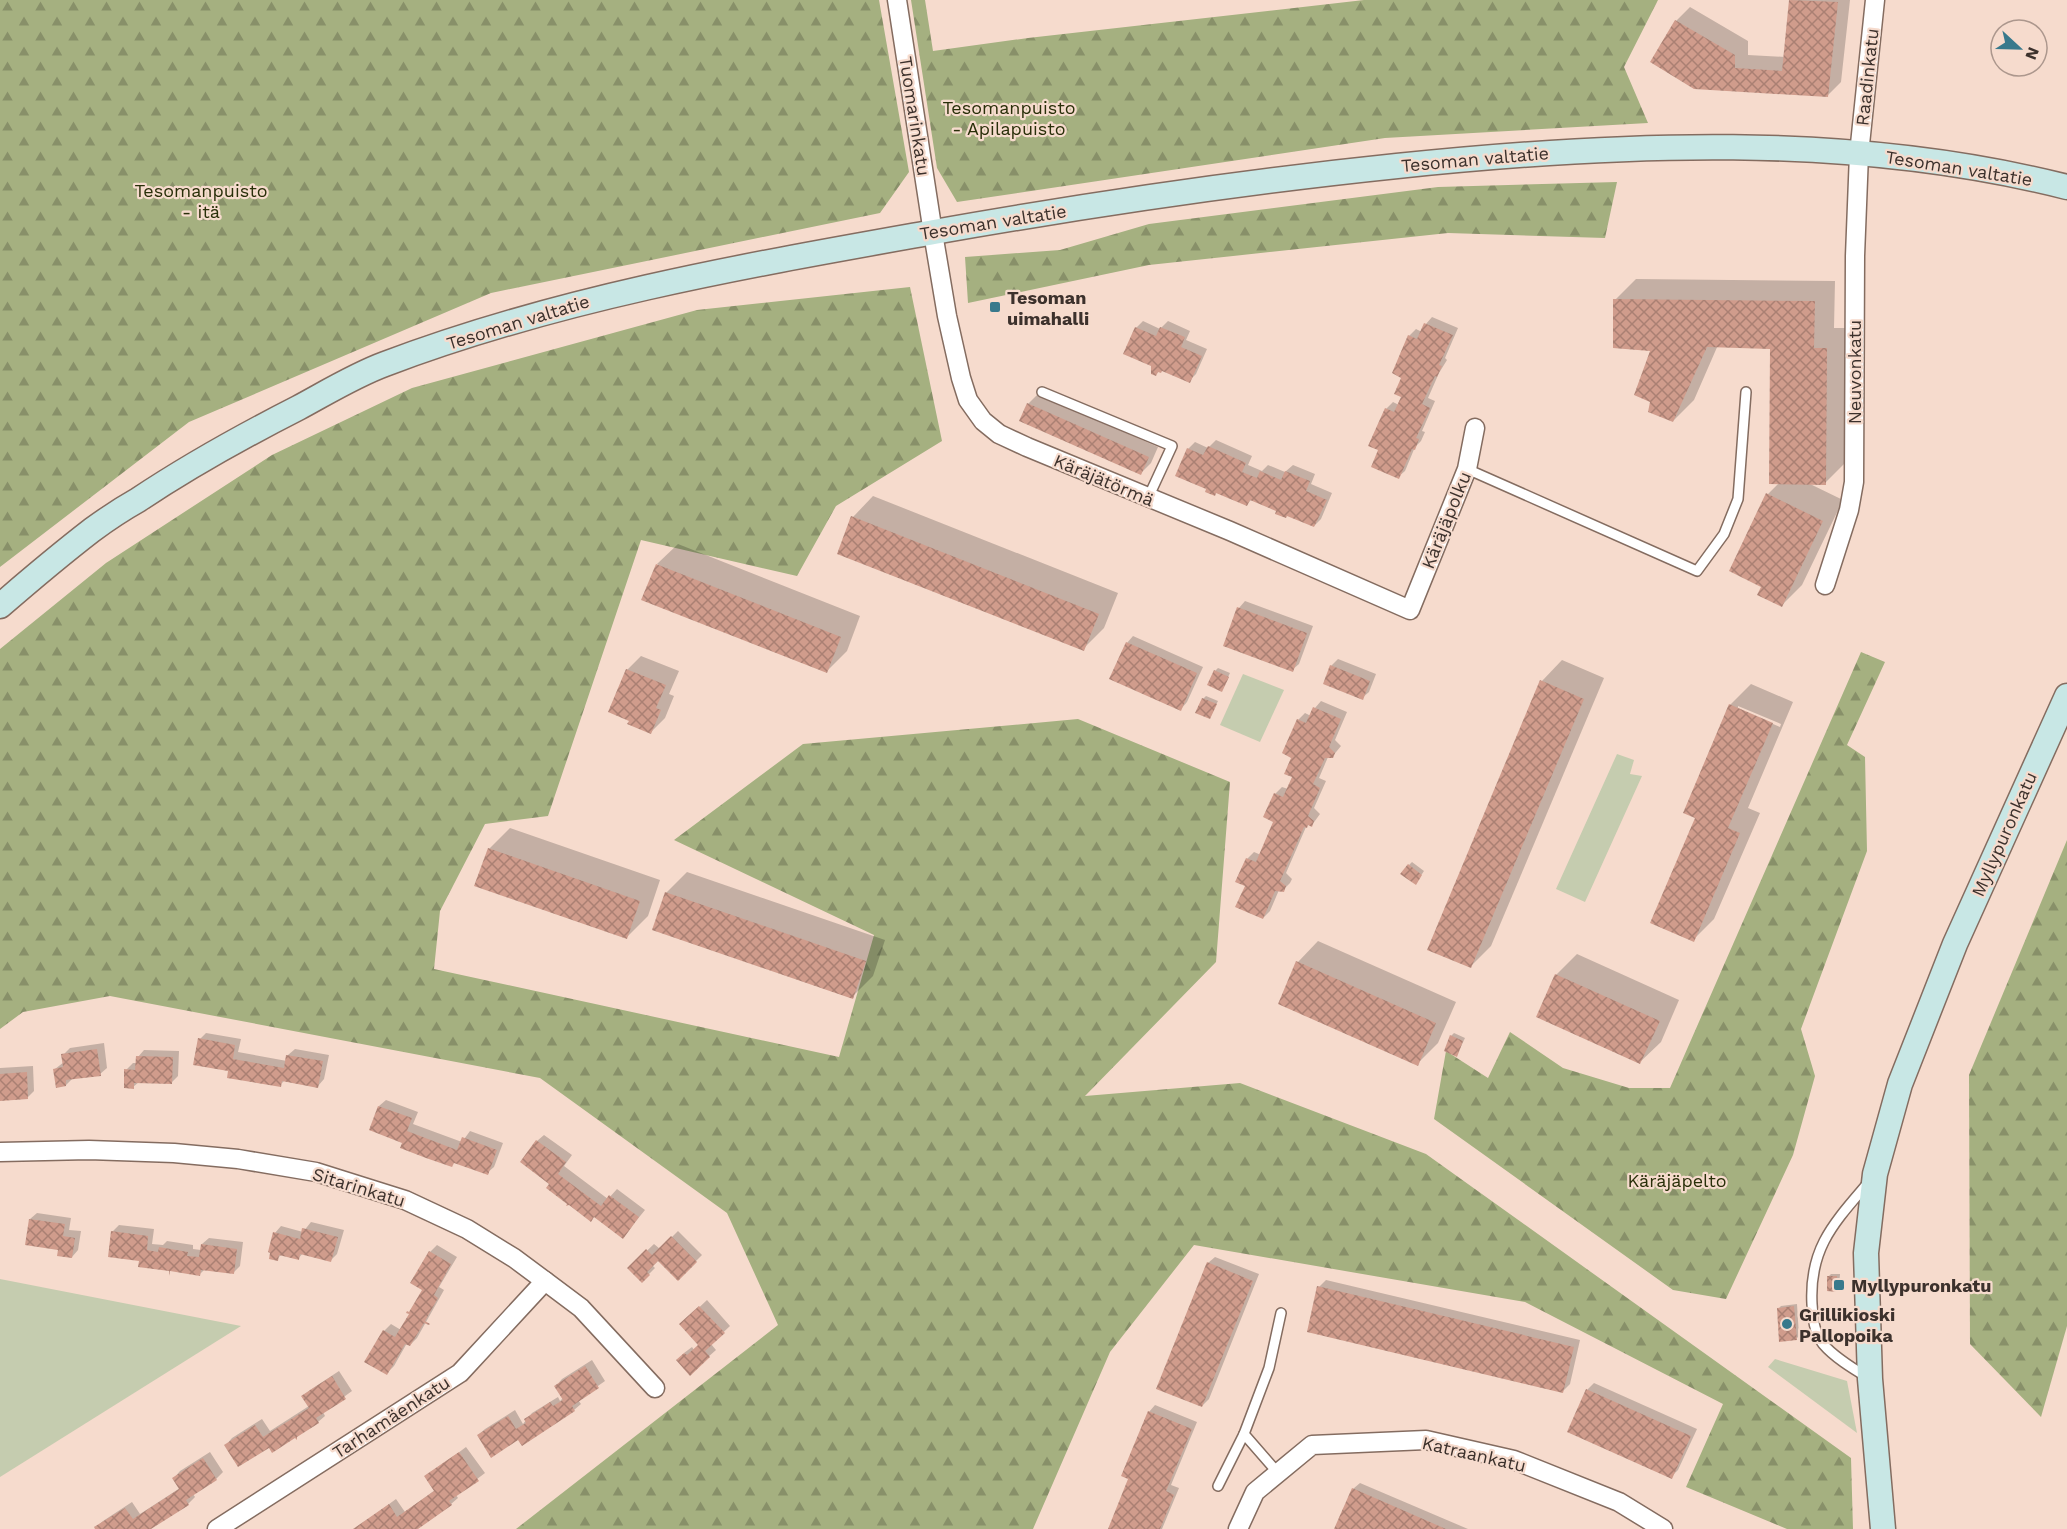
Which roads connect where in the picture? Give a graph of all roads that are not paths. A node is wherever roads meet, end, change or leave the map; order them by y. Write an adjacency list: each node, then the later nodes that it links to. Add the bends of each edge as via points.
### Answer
1 (897, 0): 5 (street, Tuomarinkatu)
2 (1875, 0): 3 (street, Raadinkatu)
3 (1859, 154): 4 (main road, Tesoman valtatie, via 2016,174); 5 (main road, Tesoman valtatie, via 1622,148 1509,155 1304,176); 11 (street, Neuvonkatu, via 1854,482)
4 (2067, 187)
5 (933, 232): 10 (street, Käräjätörmä, via 960,378 968,400 983,421 999,434); 12 (main road, Tesoman valtatie, via 599,298 489,328 379,366 181,472 96,527)
6 (1042, 392): 10 (lane, via 1172,446)
7 (1746, 392): 9 (lane, via 1738,499 1724,534 1697,571)
8 (1475, 428): 9 (street, Käräjäpolku)
9 (1467, 469): 13 (street, Käräjäpolku)
10 (1148, 498): 13 (street, Käräjätörmä)
11 (1825, 585)
12 (0, 606)
13 (1410, 609)
14 (2067, 680): 16 (main road, Myllypuronkatu)
15 (2067, 696): 16 (main road, Myllypuronkatu)
16 (2048, 735): 18 (main road, Myllypuronkatu, via 1923,1025 1900,1084)
17 (0, 1152): 19 (street, Sitarinkatu, via 174,1153 316,1172 405,1200 467,1229)
18 (1875, 1174): 21 (main road, Myllypuronkatu, via 1866,1253); 21 (lane, via 1834,1223 1817,1257 1812,1279 1813,1315 1823,1344)
19 (545, 1281): 22 (street, Sitarinkatu, via 581,1308); 26 (street, Tarhamäenkatu, via 460,1373)
20 (1281, 1313): 23 (lane, via 1269,1368)
21 (1870, 1379): 29 (main road, Myllypuronkatu)
22 (655, 1388)
23 (1244, 1434): 24 (lane); 25 (lane)
24 (1278, 1473): 27 (street, Katraankatu, via 1255,1492); 28 (street, Katraankatu, via 1312,1445 1426,1440 1514,1460 1619,1502)
25 (1218, 1486)
26 (217, 1529)
27 (1238, 1529)
28 (1664, 1529)
29 (1883, 1529)

